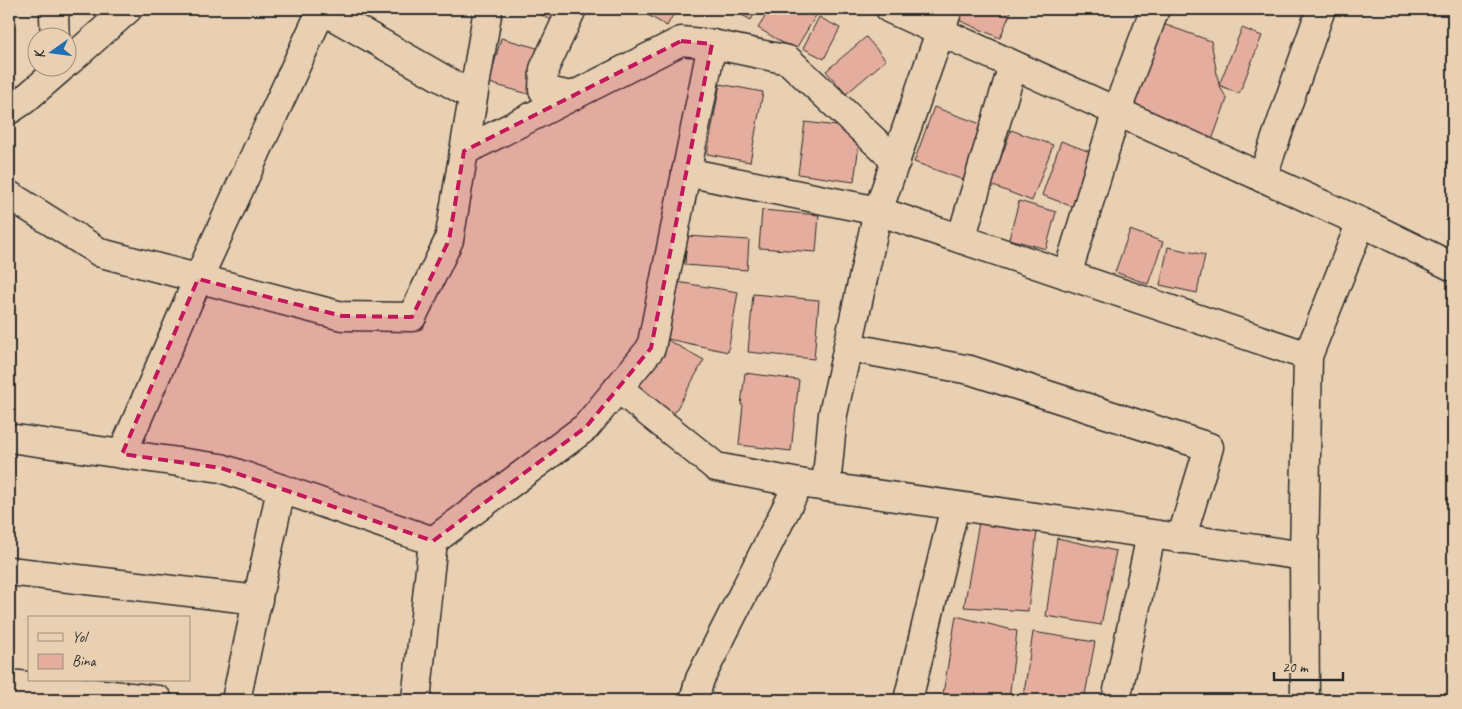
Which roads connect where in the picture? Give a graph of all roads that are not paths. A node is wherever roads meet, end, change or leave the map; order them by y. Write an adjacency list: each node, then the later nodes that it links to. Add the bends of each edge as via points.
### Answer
1 (56, 9): 10 (street)
2 (128, 9): 12 (street)
3 (321, 9): 15 (street); 29 (street)
4 (488, 9): 15 (street)
5 (572, 9): 16 (street, via 544,69 542,90)
6 (890, 9): 9 (street)
7 (1155, 9): 18 (street)
8 (1321, 9): 22 (street)
9 (944, 20): 13 (street); 20 (street)
10 (55, 28)
11 (712, 44): 16 (street, via 681,42); 20 (street, via 788,60); 21 (street)
12 (78, 52)
13 (1014, 65): 18 (street); 26 (street)
14 (49, 78): 17 (street)
15 (473, 96): 19 (street)
16 (571, 96): 19 (street)
17 (9, 110)
18 (1117, 110): 22 (street); 28 (street)
19 (464, 150): 29 (street, via 449,240 412,317 342,316)
20 (896, 161): 24 (street)
21 (686, 172): 24 (street); 32 (street, via 650,348)
22 (1262, 178): 25 (street)
23 (9, 195): 29 (street, via 102,253)
24 (878, 211): 26 (street); 30 (street)
25 (1361, 222): 27 (street); 31 (street)
26 (961, 239): 28 (street)
27 (1453, 267)
28 (1067, 275): 31 (street)
29 (198, 279): 34 (street)
30 (848, 347): 36 (street, via 833,414); 40 (street, via 970,370 1209,447)
31 (1308, 356): 42 (street)
32 (618, 388): 35 (street, via 716,467); 41 (street, via 586,427)
33 (9, 438): 34 (street)
34 (122, 454): 37 (street, via 220,468)
35 (799, 483): 36 (street); 50 (street, via 700,679)
36 (826, 487): 38 (street)
37 (281, 489): 41 (street); 44 (street)
38 (955, 506): 39 (street); 51 (street)
39 (1151, 534): 40 (street); 52 (street)
40 (1181, 539): 42 (street)
41 (434, 541): 49 (street)
42 (1304, 556): 53 (street)
43 (9, 571): 44 (street)
44 (258, 600): 48 (street)
45 (9, 684): 46 (street)
46 (100, 697): 47 (street)
47 (158, 700)
48 (236, 700)
49 (416, 700)
50 (694, 700)
51 (908, 700)
52 (1116, 700)
53 (1305, 700)

